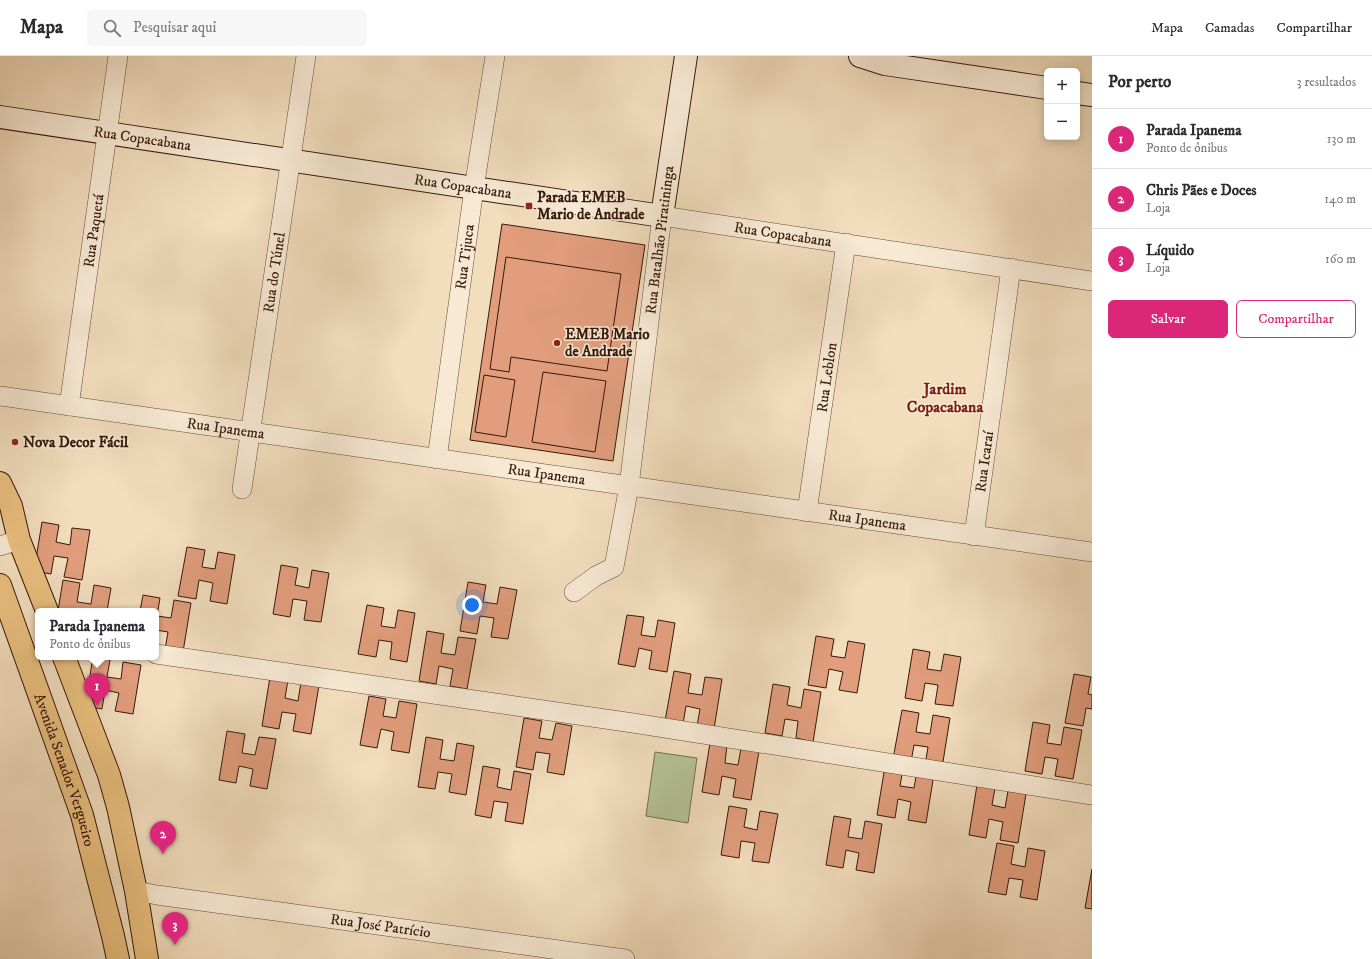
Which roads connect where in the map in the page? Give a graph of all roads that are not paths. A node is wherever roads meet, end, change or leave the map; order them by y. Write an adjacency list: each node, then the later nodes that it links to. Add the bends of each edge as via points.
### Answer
1 (118, 56): 11 (street, Rua Paquetá)
2 (306, 56): 12 (street, Rua do Túnel)
3 (495, 56): 13 (street, Rua Tijuca)
4 (686, 56): 14 (street, Rua Batalhão Piratininga)
5 (860, 56): 6 (street)
6 (885, 60): 7 (street)
7 (1044, 87)
8 (1080, 93): 9 (street)
9 (1092, 95)
10 (0, 117): 11 (street, Rua Copacabana)
11 (106, 133): 12 (street, Rua Copacabana); 19 (street, Rua Paquetá)
12 (291, 161): 13 (street, Rua Copacabana); 20 (street, Rua do Túnel)
13 (474, 188): 14 (street, Rua Copacabana); 21 (street, Rua Tijuca)
14 (662, 216): 15 (street, Rua Copacabana); 23 (street, Rua Batalhão Piratininga)
15 (846, 243): 16 (street, Rua Copacabana); 25 (street, Rua Leblon)
16 (1011, 268): 17 (street, Rua Copacabana); 26 (street, Rua Icaraí)
17 (1092, 280)
18 (0, 396): 19 (street, Rua Ipanema)
19 (69, 406): 20 (street, Rua Ipanema)
20 (250, 432): 21 (street, Rua Ipanema); 24 (street, Rua do Túnel)
21 (437, 459): 23 (street, Rua Ipanema)
22 (0, 483): 27 (main road, via 11,506)
23 (629, 486): 25 (street, Rua Ipanema); 30 (street, Rua Batalhão Piratininga, via 614,567)
24 (242, 489)
25 (807, 512): 26 (street, Rua Ipanema)
26 (974, 536): 28 (street, Rua Ipanema)
27 (9, 543): 31 (main road)
28 (1092, 552)
29 (0, 585): 36 (main road, Avenida Senador Vergueiro, via 82,816)
30 (574, 592)
31 (44, 608)
32 (159, 654): 34 (street, via 633,723)
33 (65, 660): 35 (main road, via 109,775)
34 (1092, 795)
35 (136, 891): 37 (main road); 38 (street, Rua José Patrício)
36 (118, 959)
37 (147, 959)
38 (625, 959)

